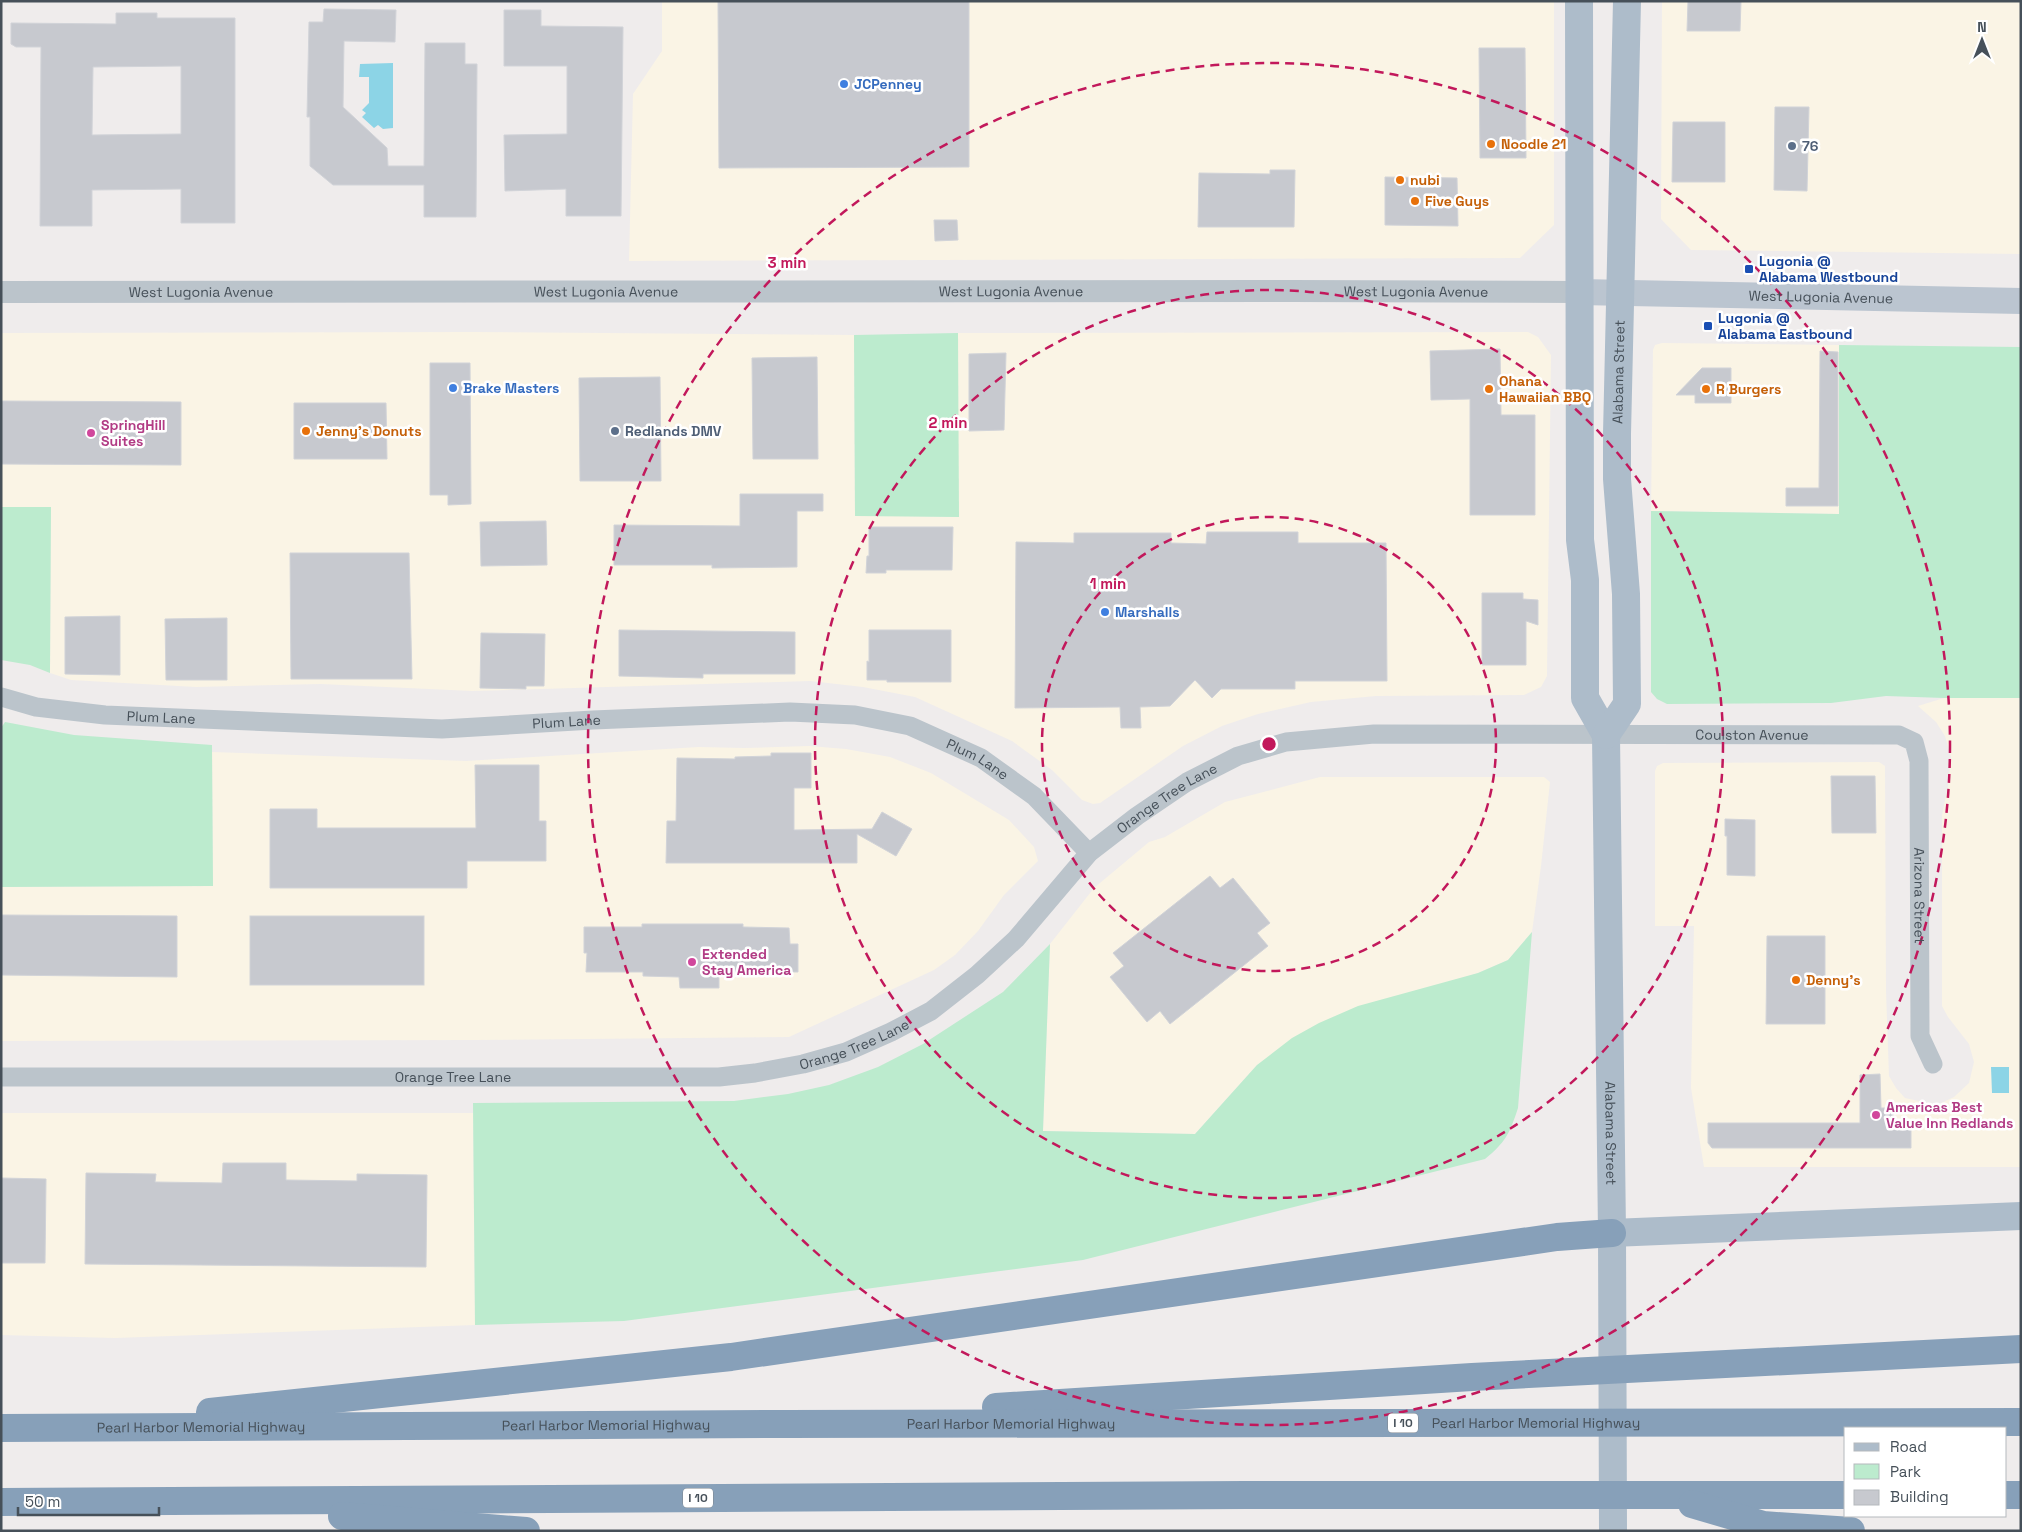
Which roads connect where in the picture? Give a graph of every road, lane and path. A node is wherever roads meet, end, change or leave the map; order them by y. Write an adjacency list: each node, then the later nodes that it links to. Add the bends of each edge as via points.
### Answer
1 (1578, 1): 4 (main road, Alabama Street)
2 (1627, 1): 5 (main road, Alabama Street)
3 (1, 292): 4 (street, West Lugonia Avenue)
4 (1579, 292): 5 (main road, West Lugonia Avenue); 8 (main road, Alabama Street, via 1580,540 1585,580 1585,698)
5 (1619, 294): 6 (main road, West Lugonia Avenue); 8 (main road, Alabama Street, via 1617,479 1626,594 1627,704)
6 (2021, 301)
7 (1, 697): 10 (street, Plum Lane, via 36,706 105,715 442,729 790,712 855,715 910,726 981,758 1034,796)
8 (1606, 735): 9 (street, Coulston Avenue); 10 (street, Orange Tree Lane, via 1374,734 1286,742 1238,756 1187,782); 14 (main road, Alabama Street)
9 (1899, 735): 11 (street, Arizona Street, via 1914,742 1919,761 1920,1036)
10 (1089, 853): 12 (street, Orange Tree Lane, via 1016,939 977,975 930,1010 846,1052 803,1064 719,1077)
11 (1933, 1064)
12 (1, 1077)
13 (2021, 1216): 14 (main road)
14 (1612, 1233): 19 (highway, via 1538,1240 731,1357); 27 (main road, Alabama Street)
15 (2021, 1349): 17 (highway, via 1049,1403)
16 (2021, 1422): 17 (highway, Pearl Harbor Memorial Highway / I 10)
17 (786, 1424): 19 (highway, Pearl Harbor Memorial Highway / I 10)
18 (1, 1428): 19 (highway, Pearl Harbor Memorial Highway / I 10)
19 (54, 1428)
20 (1844, 1495): 23 (highway, I 10)
21 (2007, 1495): 22 (highway)
22 (2021, 1495)
23 (1665, 1496): 24 (highway, I 10); 28 (highway, via 1763,1525)
24 (151, 1501): 25 (highway, I 10); 26 (highway)
25 (1, 1502)
26 (526, 1531)
27 (1612, 1531)
28 (1851, 1531)

